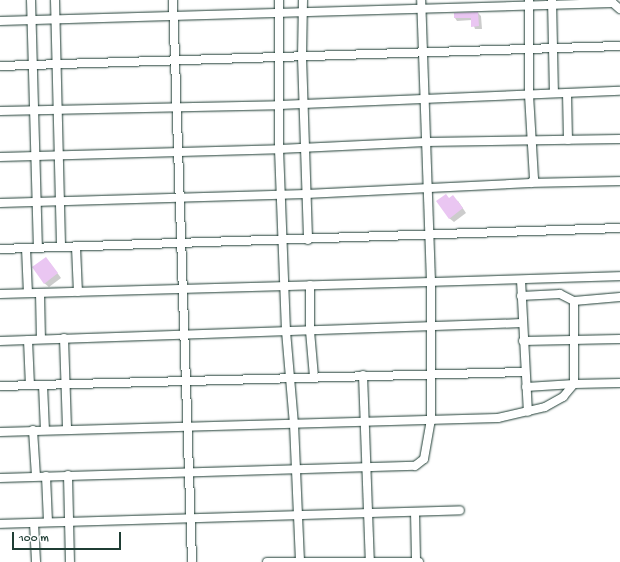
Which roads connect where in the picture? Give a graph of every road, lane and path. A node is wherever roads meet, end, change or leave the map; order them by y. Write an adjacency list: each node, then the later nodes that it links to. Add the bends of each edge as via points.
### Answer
1 (31, 0): 15 (street)
2 (55, 0): 13 (street)
3 (174, 0): 12 (street)
4 (279, 0): 11 (street)
5 (303, 0): 10 (street)
6 (529, 2): 7 (street); 8 (street); 18 (street)
7 (552, 2): 9 (street, via 613,3); 17 (street)
8 (421, 4): 10 (street); 19 (street)
9 (620, 7)
10 (303, 11): 11 (street); 20 (street)
11 (280, 12): 12 (street); 21 (street)
12 (174, 15): 13 (street); 22 (street)
13 (55, 19): 15 (street); 23 (street)
14 (0, 20): 15 (street)
15 (32, 20): 24 (street)
16 (620, 46): 17 (street)
17 (553, 48): 18 (street); 27 (street)
18 (530, 49): 19 (street); 29 (street)
19 (423, 53): 20 (street); 30 (street)
20 (302, 57): 21 (street); 31 (street)
21 (279, 58): 22 (street); 32 (street)
22 (175, 60): 23 (street); 33 (street)
23 (56, 64): 24 (street); 34 (street)
24 (33, 65): 25 (street); 35 (street)
25 (0, 66)
26 (620, 91): 28 (street)
27 (554, 93): 28 (street); 29 (street)
28 (567, 93): 39 (street)
29 (529, 95): 30 (street); 38 (street)
30 (425, 100): 31 (street); 40 (street)
31 (303, 103): 32 (street); 41 (street)
32 (279, 105): 33 (street); 42 (street)
33 (177, 106): 34 (street); 43 (street)
34 (57, 109): 35 (street); 45 (street)
35 (34, 110): 36 (street); 44 (street)
36 (0, 111)
37 (620, 139): 39 (street)
38 (531, 140): 39 (street); 40 (street); 48 (street, via 534,179)
39 (568, 140)
40 (426, 142): 41 (street); 49 (street)
41 (304, 148): 42 (street); 51 (street)
42 (279, 149): 43 (street); 50 (street)
43 (179, 152): 45 (street); 52 (street)
44 (36, 156): 45 (street); 46 (street); 53 (street)
45 (58, 156): 54 (street)
46 (0, 157)
47 (620, 181): 48 (street)
48 (531, 183): 49 (street)
49 (428, 188): 51 (street); 57 (street)
50 (280, 194): 51 (street); 52 (street); 58 (street)
51 (306, 194): 59 (street)
52 (180, 197): 54 (street); 60 (street)
53 (37, 202): 54 (street); 55 (street); 64 (street)
54 (60, 202): 61 (street)
55 (0, 203)
56 (620, 228): 57 (street)
57 (430, 235): 59 (street); 68 (street)
58 (283, 240): 59 (street); 60 (street); 70 (street)
59 (308, 240)
60 (181, 244): 62 (street); 71 (street)
61 (61, 247): 62 (street); 64 (street)
62 (76, 247): 72 (street)
63 (26, 248): 64 (street); 65 (street); 75 (street)
64 (38, 248)
65 (0, 249)
66 (620, 276): 67 (street)
67 (521, 280): 68 (street); 76 (street)
68 (431, 282): 69 (street); 80 (street)
69 (310, 285): 70 (street); 82 (street)
70 (286, 287): 71 (street); 81 (street)
71 (183, 290): 72 (street); 83 (street)
72 (78, 292): 73 (street)
73 (40, 293): 75 (street); 85 (street)
74 (0, 294): 75 (street)
75 (28, 294)
76 (521, 296): 78 (street, via 560,294); 79 (street)
77 (620, 297): 78 (street)
78 (574, 301): 86 (street)
79 (522, 323): 80 (street); 89 (street)
80 (430, 327): 82 (street); 92 (street)
81 (286, 331): 82 (street); 83 (street); 95 (street)
82 (310, 331): 94 (street)
83 (185, 333): 84 (street); 96 (street)
84 (64, 338): 85 (street); 98 (street)
85 (41, 339): 88 (street)
86 (574, 339): 87 (street); 89 (street); 99 (street)
87 (620, 339)
88 (28, 340): 90 (street); 100 (street)
89 (523, 340): 91 (street)
90 (0, 341)
91 (525, 372): 92 (street); 103 (street)
92 (430, 373): 93 (street); 105 (street)
93 (363, 375): 94 (street); 106 (street)
94 (314, 377): 95 (street)
95 (290, 378): 96 (street); 107 (street)
96 (186, 382): 98 (street); 108 (street)
97 (620, 383): 99 (street)
98 (65, 384): 101 (street); 109 (street)
99 (574, 384): 103 (street); 104 (street, via 555,403)
100 (30, 385): 101 (street); 102 (street)
101 (43, 385): 111 (street)
102 (0, 386)
103 (526, 387): 104 (street)
104 (528, 412): 105 (street, via 498,418)
105 (431, 421): 106 (street); 113 (street, via 424,460 415,466)
106 (365, 422): 107 (street); 113 (street)
107 (294, 424): 108 (street); 114 (street)
108 (187, 426): 109 (street); 115 (street)
109 (67, 429): 111 (street)
110 (33, 430): 111 (street); 112 (street); 117 (street)
111 (45, 430)
112 (0, 432)
113 (366, 468): 114 (street); 122 (street)
114 (296, 472): 115 (street); 123 (street)
115 (189, 474): 116 (street); 124 (street)
116 (68, 475): 118 (street); 126 (street)
117 (36, 476): 118 (street); 119 (street)
118 (46, 476): 125 (street)
119 (0, 478)
120 (460, 510): 121 (street)
121 (415, 512): 122 (street); 135 (street)
122 (369, 513): 123 (street); 129 (street)
123 (298, 516): 124 (street); 134 (street)
124 (190, 518): 126 (street); 132 (street)
125 (48, 522): 126 (street); 127 (street)
126 (70, 522): 131 (street)
127 (34, 523): 128 (street); 130 (street)
128 (0, 524)
129 (370, 561): 134 (street); 135 (street)
130 (36, 562)
131 (70, 562)
132 (192, 562)
133 (267, 562): 134 (street)
134 (300, 562)
135 (418, 562)

